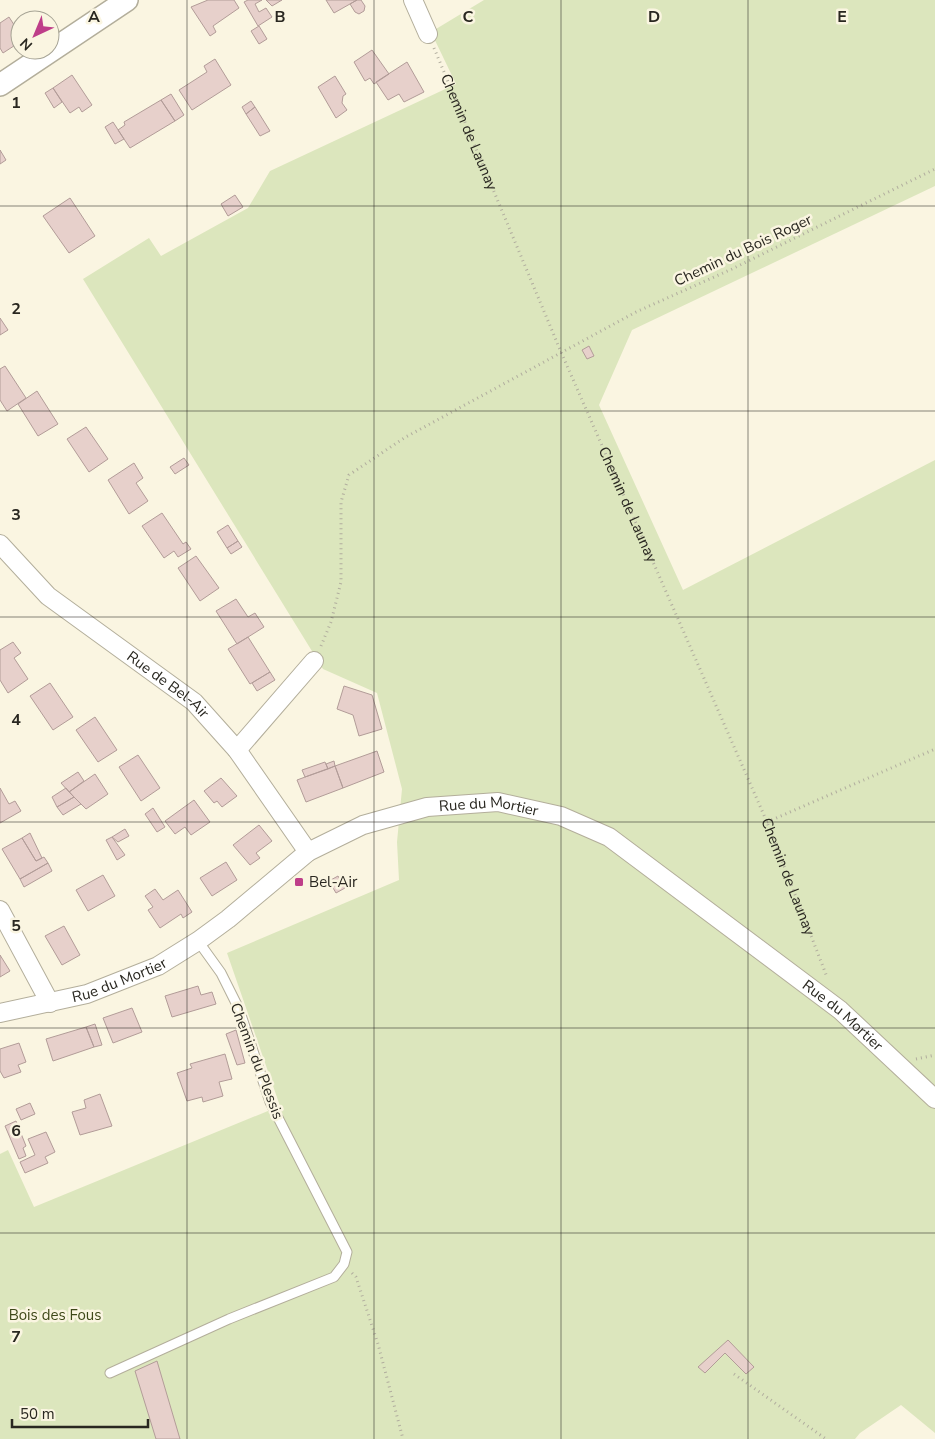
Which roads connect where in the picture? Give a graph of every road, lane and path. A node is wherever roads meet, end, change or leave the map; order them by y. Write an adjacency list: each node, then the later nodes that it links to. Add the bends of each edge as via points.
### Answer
1 (127, 0): 4 (street)
2 (413, 0): 3 (street)
3 (428, 34): 6 (path, Chemin de Launay)
4 (0, 85)
5 (935, 169): 6 (path, Chemin du Bois Roger, via 636,312)
6 (561, 352): 8 (path, Chemin du Bois Roger, via 404,438 349,475 341,502 340,582 331,622); 11 (path, Chemin de Launay)
7 (0, 544): 9 (street, Rue de Bel-Air, via 48,596 194,702)
8 (314, 661): 9 (street)
9 (236, 750): 12 (street, Rue de Bel-Air)
10 (935, 750): 11 (path)
11 (767, 822): 16 (path, Chemin de Launay)
12 (308, 852): 14 (street, Rue du Mortier); 16 (street, Rue du Mortier, via 363,825 427,807 498,802 561,816 609,837)
13 (0, 910): 15 (street)
14 (198, 941): 15 (street, Rue du Mortier, via 142,974 87,994); 19 (lane, Chemin du Plessis, via 221,973 239,1009 270,1102 347,1252)
15 (50, 1003): 17 (street, Rue du Mortier)
16 (840, 1010): 18 (street, Rue du Mortier)
17 (0, 1013)
18 (935, 1099)
19 (344, 1264): 20 (lane, via 334,1277 229,1318); 22 (path, via 356,1277 378,1344)
20 (110, 1373)
21 (734, 1374): 23 (path)
22 (402, 1439)
23 (826, 1439)

